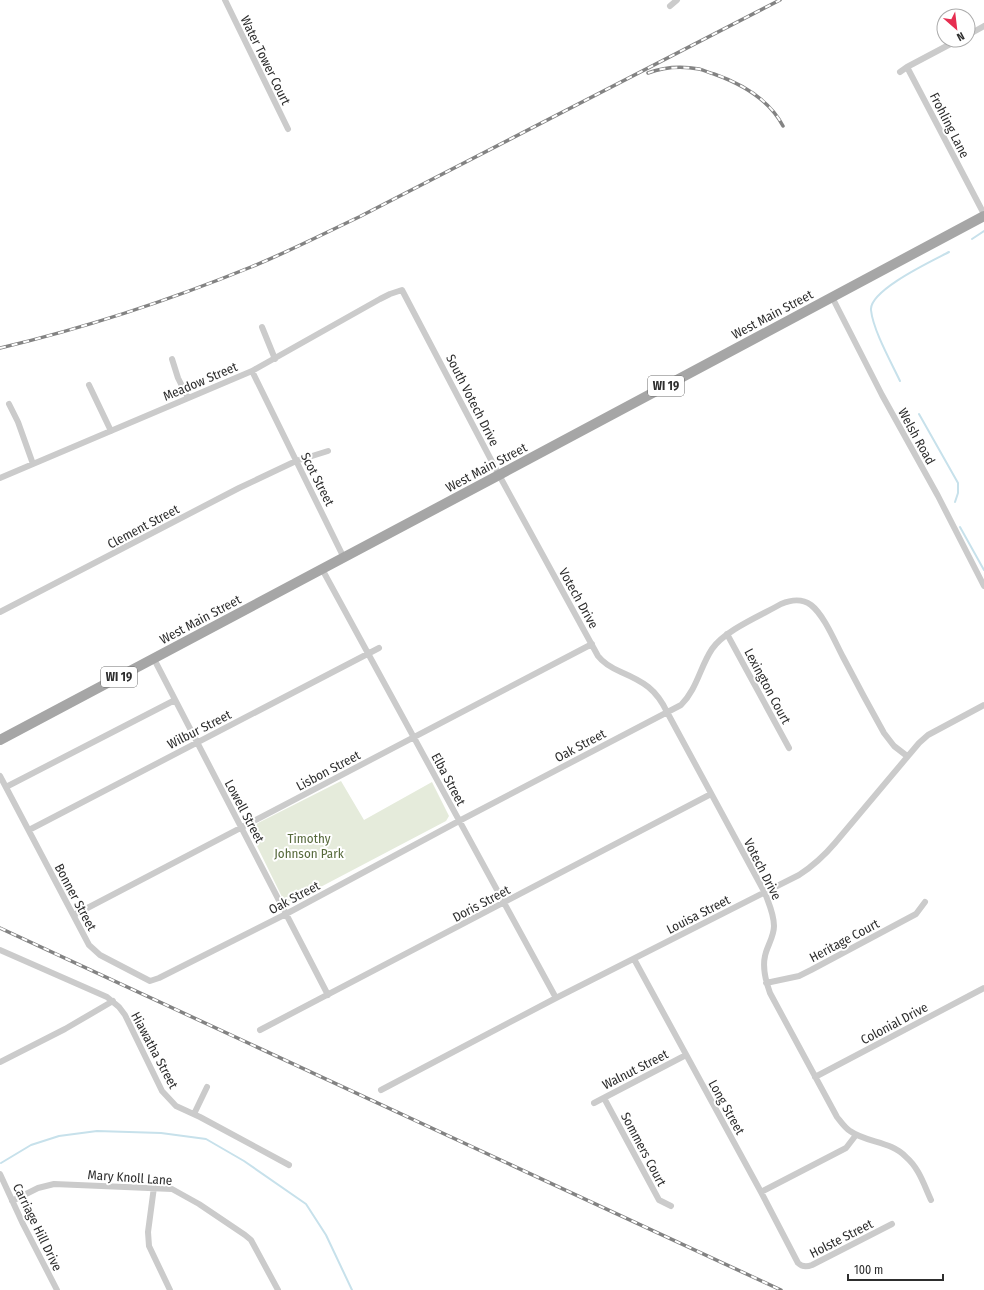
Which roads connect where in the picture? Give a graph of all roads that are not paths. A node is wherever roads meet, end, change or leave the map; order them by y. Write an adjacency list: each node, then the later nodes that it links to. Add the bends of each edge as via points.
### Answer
1 (225, 0): 7 (street, Water Tower Court)
2 (677, 0): 3 (street)
3 (670, 6)
4 (943, 48): 5 (street)
5 (907, 67): 6 (street); 8 (street, Frohling Lane)
6 (900, 72)
7 (288, 129)
8 (984, 215): 10 (main road, West Main Street / WI 19)
9 (402, 290): 13 (street, Meadow Street, via 385,296); 22 (street, South Votech Drive)
10 (832, 297): 22 (main road, West Main Street / WI 19); 27 (street, Welsh Road)
11 (262, 327): 13 (street)
12 (172, 359): 16 (street)
13 (275, 359): 14 (street, Meadow Street)
14 (252, 371): 16 (street, Meadow Street); 20 (street, Scot Street)
15 (89, 385): 18 (street)
16 (188, 398): 18 (street, Meadow Street)
17 (9, 404): 21 (street)
18 (111, 431): 21 (street, Meadow Street)
19 (328, 451): 20 (street, Clement Street)
20 (296, 461): 24 (street, Scot Street); 28 (street, Clement Street)
21 (34, 464): 23 (street, Meadow Street)
22 (499, 475): 24 (main road, West Main Street / WI 19); 25 (street, South Votech Drive)
23 (0, 478)
24 (344, 558): 26 (main road, West Main Street / WI 19)
25 (547, 563): 30 (street, Votech Drive)
26 (322, 569): 32 (street, Elba Street); 33 (main road, West Main Street / WI 19)
27 (984, 586)
28 (0, 612)
29 (727, 634): 36 (street, Oak Street, via 713,647 687,699); 40 (street, Lexington Court); 41 (street, Oak Street, via 781,604 790,601 803,601 809,604 828,629 884,733 894,746)
30 (592, 644): 36 (street, Votech Drive, via 603,662 648,686 662,701); 37 (street, Lisbon Street)
31 (380, 648): 32 (street, Wilbur Street)
32 (369, 654): 37 (street, Elba Street); 39 (street, Wilbur Street)
33 (154, 659): 34 (street, Lowell Street); 38 (main road, West Main Street / WI 19)
34 (175, 700): 39 (street, Lowell Street); 43 (street)
35 (984, 705): 41 (street, Louisa Street, via 928,735)
36 (667, 712): 44 (street, Votech Drive); 45 (street, Oak Street)
37 (414, 737): 45 (street, Elba Street); 46 (street, Lisbon Street)
38 (0, 740)
39 (197, 742): 46 (street, Lowell Street); 47 (street, Wilbur Street)
40 (789, 748)
41 (907, 756): 48 (street, Louisa Street, via 822,858 811,868)
42 (0, 776): 43 (street, Bonner Street)
43 (6, 788): 47 (street, Bonner Street)
44 (711, 794): 48 (street, Votech Drive); 50 (street, Doris Street)
45 (459, 821): 50 (street, Elba Street); 51 (street, Oak Street)
46 (242, 828): 51 (street, Lowell Street); 52 (street, Lisbon Street)
47 (29, 830): 52 (street, Bonner Street)
48 (765, 893): 54 (street, Louisa Street); 56 (street, Votech Drive, via 771,906 774,927 764,960)
49 (925, 902): 56 (street, Heritage Court, via 916,914 811,970 799,976)
50 (504, 904): 58 (street, Doris Street); 59 (street, Elba Street)
51 (286, 914): 55 (street, Oak Street); 58 (street, Lowell Street)
52 (74, 915): 55 (street, Bonner Street, via 89,945 100,955 150,981)
53 (0, 950): 60 (street, Hiawatha Street)
54 (634, 959): 59 (street, Louisa Street); 62 (street, Long Street)
55 (171, 972)
56 (766, 982): 64 (street, Votech Drive)
57 (984, 988): 64 (street, Colonial Drive)
58 (328, 995): 61 (street, Doris Street)
59 (556, 998): 66 (street, Louisa Street)
60 (113, 1001): 63 (street); 69 (street, Hiawatha Street, via 125,1015 162,1091 176,1106)
61 (260, 1030)
62 (686, 1055): 67 (street, Walnut Street); 74 (street, Long Street)
63 (0, 1062)
64 (815, 1077): 70 (street, Votech Drive, via 837,1117)
65 (207, 1087): 69 (street)
66 (381, 1090)
67 (604, 1098): 68 (street, Walnut Street); 77 (street, Sommers Court, via 659,1200)
68 (594, 1103)
69 (194, 1114): 71 (street, Hiawatha Street)
70 (856, 1135): 74 (street, via 846,1148); 76 (street, Votech Drive, via 893,1147 906,1156 916,1168)
71 (289, 1165)
72 (0, 1174): 75 (street, Carriage Hill Drive)
73 (154, 1187): 75 (street, Mary Knoll Lane, via 54,1184); 81 (street, via 148,1246); 82 (street, Mary Knoll Lane, via 178,1191 245,1235 256,1248)
74 (761, 1192): 79 (street, Long Street)
75 (12, 1200): 80 (street, Carriage Hill Drive)
76 (932, 1200)
77 (671, 1206)
78 (892, 1224): 79 (street, Holste Street, via 818,1263 808,1267)
79 (800, 1265)
80 (57, 1290)
81 (170, 1290)
82 (278, 1290)

